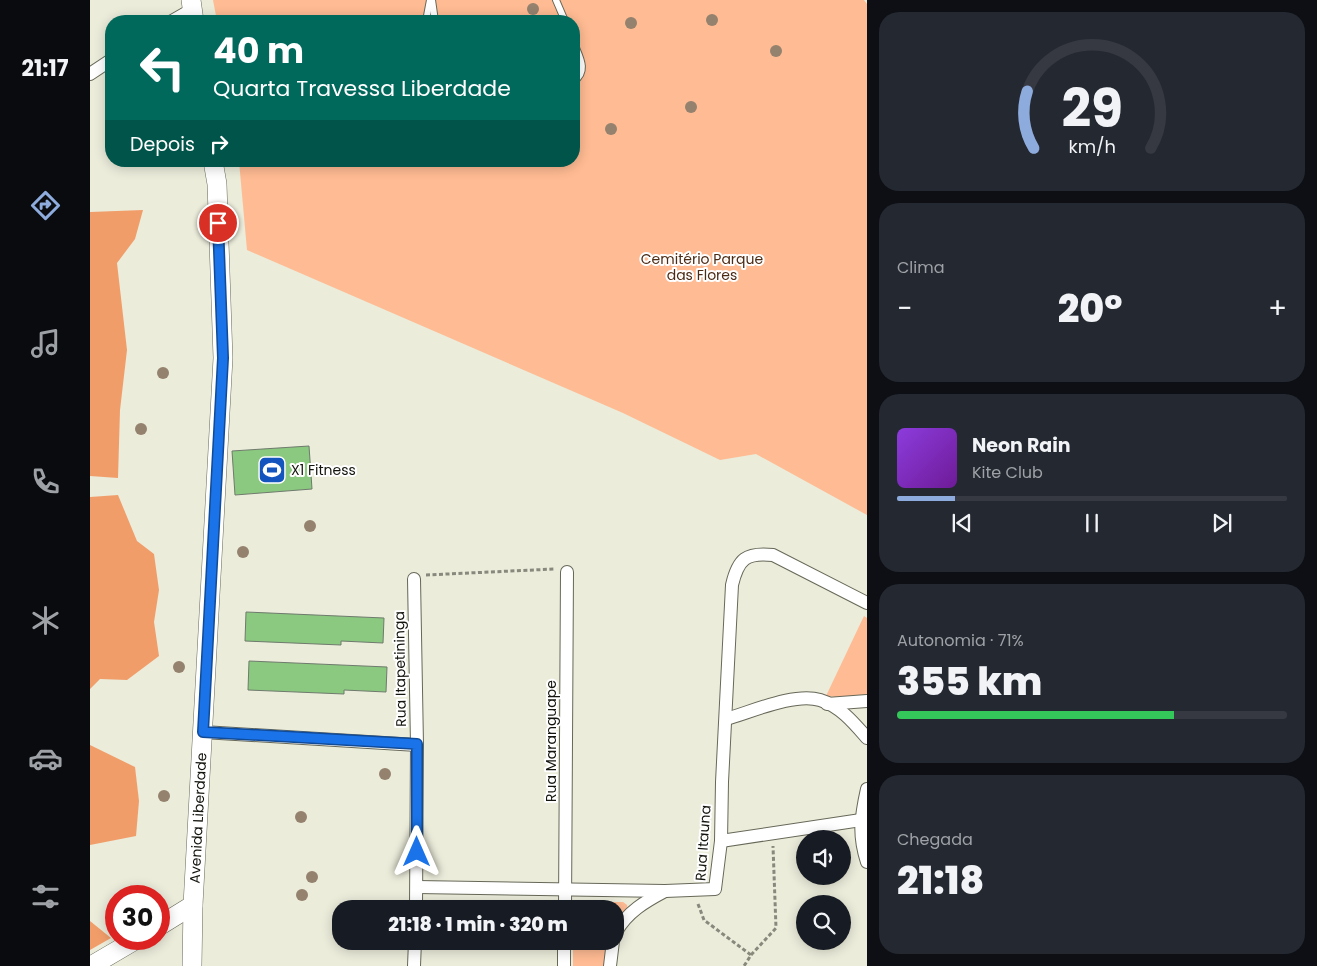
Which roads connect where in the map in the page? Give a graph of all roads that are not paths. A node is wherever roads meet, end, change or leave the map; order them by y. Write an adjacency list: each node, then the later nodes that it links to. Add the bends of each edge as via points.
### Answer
1 (431, 0): 3 (lane); 4 (lane)
2 (556, 0): 5 (lane)
3 (427, 15)
4 (434, 15)
5 (562, 15)
6 (580, 58): 9 (lane)
7 (105, 64): 8 (street)
8 (90, 74)
9 (580, 74)
10 (214, 167): 17 (main road, Avenida Liberdade, via 223,358)
11 (567, 572): 25 (street, Rua Maranguape)
12 (414, 579): 19 (street, Rua Itapetininga)
13 (867, 604): 16 (street, Rua Itauna, via 773,555 750,555 740,563 732,585)
14 (867, 701): 15 (street)
15 (826, 704): 16 (street, via 801,698); 18 (street, via 842,712)
16 (726, 719): 22 (street, Rua Itauna)
17 (203, 732): 19 (street); 29 (main road, Avenida Liberdade)
18 (867, 738)
19 (417, 744): 24 (street, Rua Itapetininga)
20 (867, 790): 21 (street)
21 (862, 820): 22 (street); 23 (street, via 862,846)
22 (721, 841): 26 (street, Rua Itauna, via 715,889)
23 (867, 862)
24 (417, 887): 25 (street, Rua Itauna); 27 (street, Rua Itapetininga)
25 (565, 888): 26 (street, Rua Itauna); 28 (street, Rua Maranguape)
26 (665, 891): 31 (street)
27 (416, 900)
28 (565, 900)
29 (193, 905): 30 (main road); 37 (main road, Avenida Liberdade)
30 (170, 919)
31 (624, 921)
32 (118, 950): 36 (main road)
33 (415, 950): 38 (street)
34 (564, 950): 39 (street)
35 (612, 950): 40 (street)
36 (91, 966)
37 (192, 966)
38 (414, 966)
39 (564, 966)
40 (610, 966)

